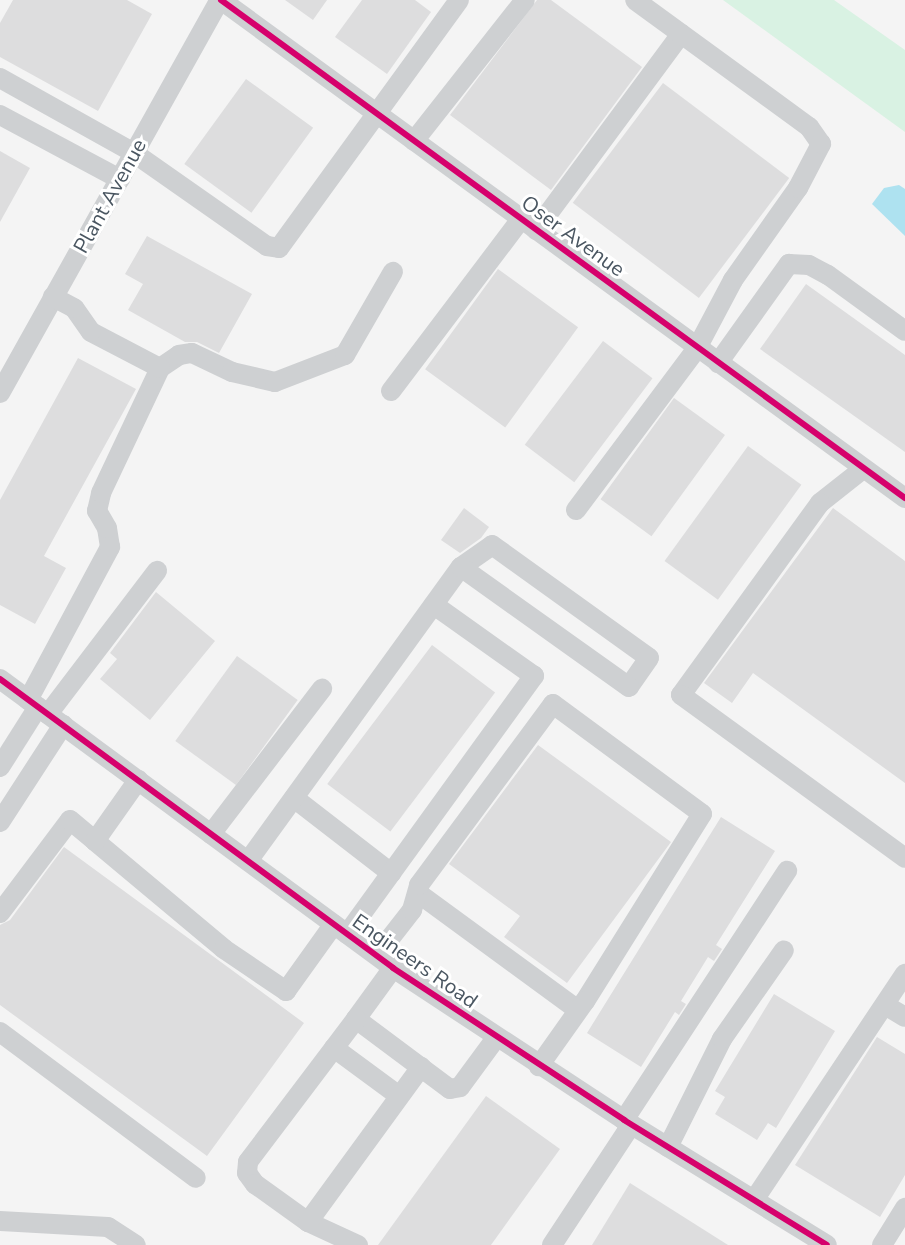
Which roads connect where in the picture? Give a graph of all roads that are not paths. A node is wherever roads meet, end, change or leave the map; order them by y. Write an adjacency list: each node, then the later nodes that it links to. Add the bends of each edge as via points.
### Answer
1 (220, 0): 8 (street, Oser Avenue); 10 (street, Plant Avenue)
2 (459, 0): 8 (street)
3 (525, 0): 9 (street)
4 (635, 0): 5 (street)
5 (681, 34): 12 (street); 16 (street, via 809,127 820,144 798,188 733,280)
6 (0, 78): 10 (street)
7 (0, 115): 11 (street)
8 (378, 115): 9 (street, Oser Avenue); 10 (street, via 279,248 267,246)
9 (414, 141): 12 (street, Oser Avenue)
10 (134, 153): 11 (street, Plant Avenue)
11 (120, 178): 14 (street, Plant Avenue)
12 (528, 224): 16 (street, Oser Avenue); 20 (street)
13 (393, 272): 19 (street, via 345,355 275,382 232,372 192,353 179,355)
14 (53, 297): 17 (street, Plant Avenue); 19 (street, via 74,308 91,332)
15 (905, 331): 18 (street, via 828,275 809,265 789,264)
16 (697, 348): 18 (street, Oser Avenue); 24 (street)
17 (7, 363): 21 (street, Plant Avenue)
18 (718, 363): 22 (street, Oser Avenue)
19 (160, 369): 30 (street, via 101,493 97,511 107,528 110,547)
20 (391, 391)
21 (0, 393)
22 (863, 469): 23 (street, Oser Avenue); 37 (street, via 820,503 681,695)
23 (905, 498)
24 (576, 510)
25 (461, 567): 25 (street, via 629,687 649,658 492,544); 27 (street)
26 (158, 571): 30 (street)
27 (434, 605): 33 (street); 40 (street, via 534,676)
28 (0, 679): 30 (street, Engineers Road)
29 (322, 689): 35 (street)
30 (44, 712): 31 (street); 32 (street, Engineers Road); 34 (street)
31 (0, 767)
32 (138, 780): 35 (street, Engineers Road); 36 (street)
33 (294, 798): 38 (street); 40 (street)
34 (0, 822)
35 (211, 834): 38 (street, Engineers Road)
36 (95, 841): 42 (street, via 70,820); 43 (street, via 224,949 286,991)
37 (905, 858)
38 (248, 861): 43 (street, Engineers Road)
39 (787, 871): 58 (street)
40 (391, 873): 43 (street)
41 (418, 893): 45 (street, via 412,910); 49 (street); 49 (street, via 419,885 553,704 702,814)
42 (0, 913)
43 (340, 929): 45 (street, Engineers Road)
44 (784, 950): 59 (street, via 722,1039)
45 (377, 955): 46 (street, Engineers Road)
46 (393, 968): 51 (street); 53 (street, Engineers Road)
47 (905, 974): 48 (street)
48 (885, 1005): 50 (street); 61 (street)
49 (578, 1010): 55 (street)
50 (905, 1017)
51 (356, 1019): 54 (street); 56 (street)
52 (0, 1032): 60 (street)
53 (496, 1038): 55 (street, Engineers Road); 56 (street, via 455,1090)
54 (334, 1048): 57 (street); 64 (street, via 248,1162 247,1173 255,1184)
55 (539, 1066): 58 (street, Engineers Road)
56 (421, 1067): 57 (street)
57 (399, 1096): 64 (street)
58 (628, 1122): 59 (street, Engineers Road); 67 (street)
59 (668, 1147): 61 (street, Engineers Road)
60 (196, 1178)
61 (754, 1200): 68 (street, Engineers Road)
62 (905, 1208): 69 (street)
63 (0, 1221): 65 (street, via 108,1227)
64 (308, 1222): 66 (street)
65 (136, 1245)
66 (358, 1245)
67 (552, 1245)
68 (827, 1245)
69 (882, 1245)

